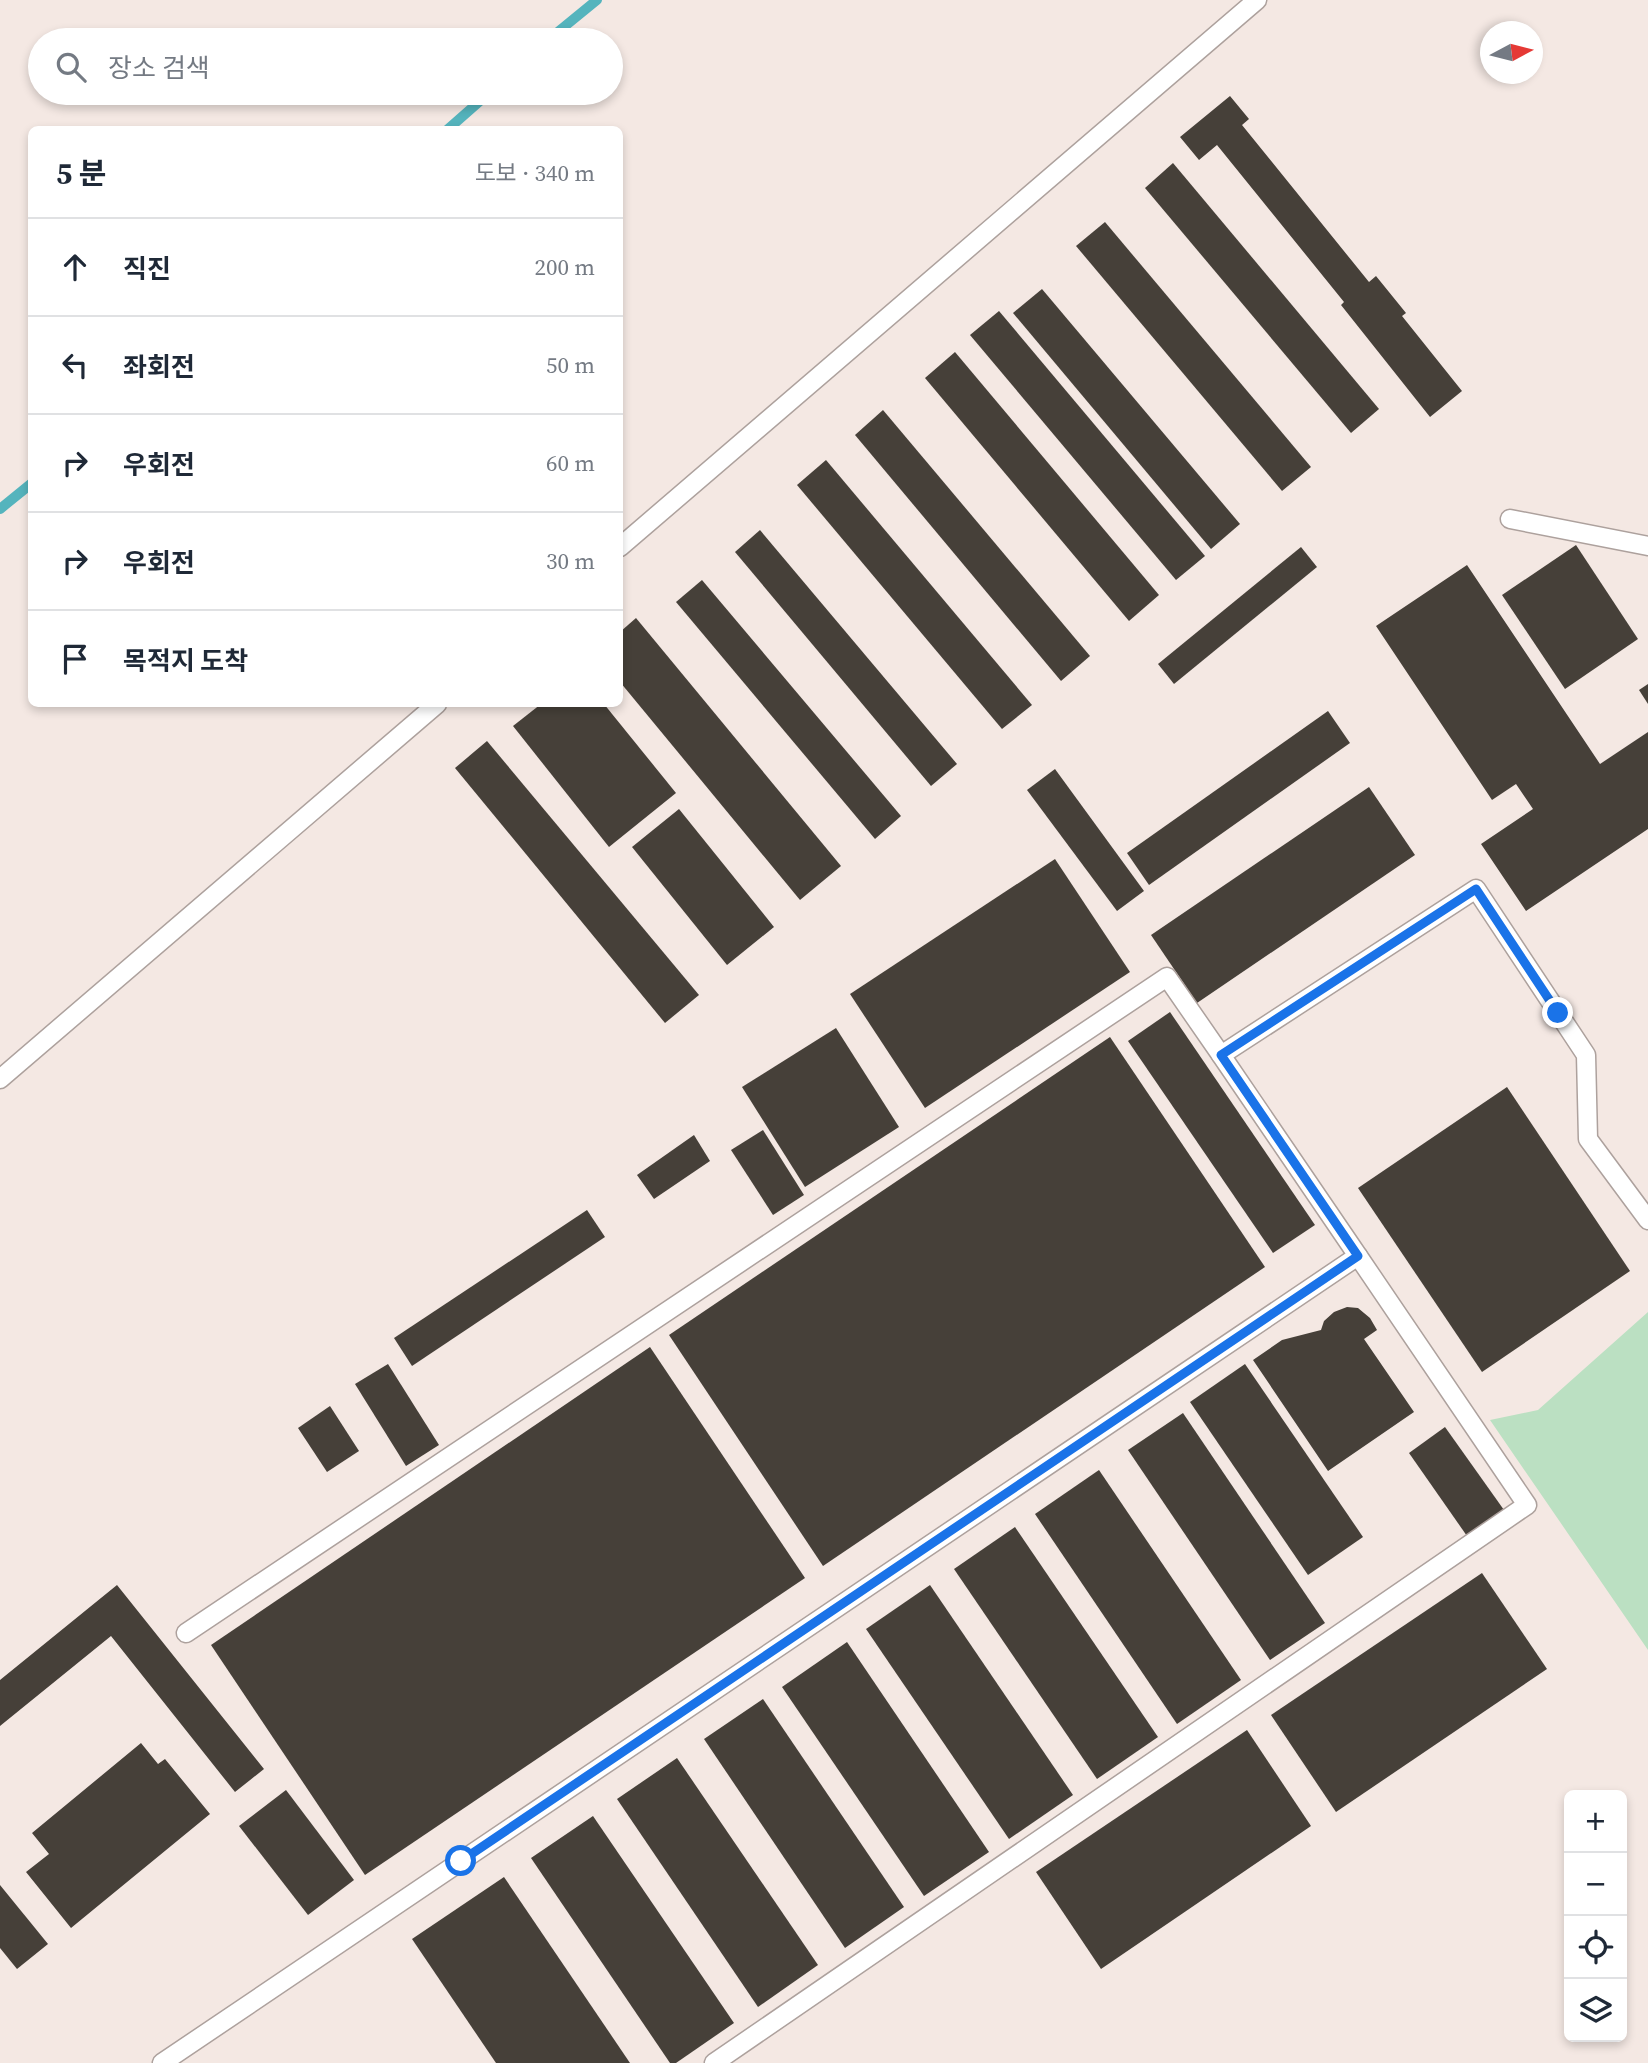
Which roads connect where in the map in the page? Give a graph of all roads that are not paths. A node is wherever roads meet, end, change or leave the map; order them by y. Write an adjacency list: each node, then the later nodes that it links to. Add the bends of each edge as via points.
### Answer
1 (1257, 0): 3 (lane)
2 (1510, 519): 4 (lane)
3 (623, 544)
4 (1648, 546)
5 (434, 707): 7 (lane)
6 (1221, 1055): 8 (lane, via 1476,889 1586,1055 1588,1139); 9 (lane); 10 (lane, via 1167,977)
7 (0, 1079)
8 (1648, 1220)
9 (1358, 1256): 11 (lane); 12 (lane, via 1527,1504)
10 (186, 1633)
11 (162, 2063)
12 (714, 2063)

